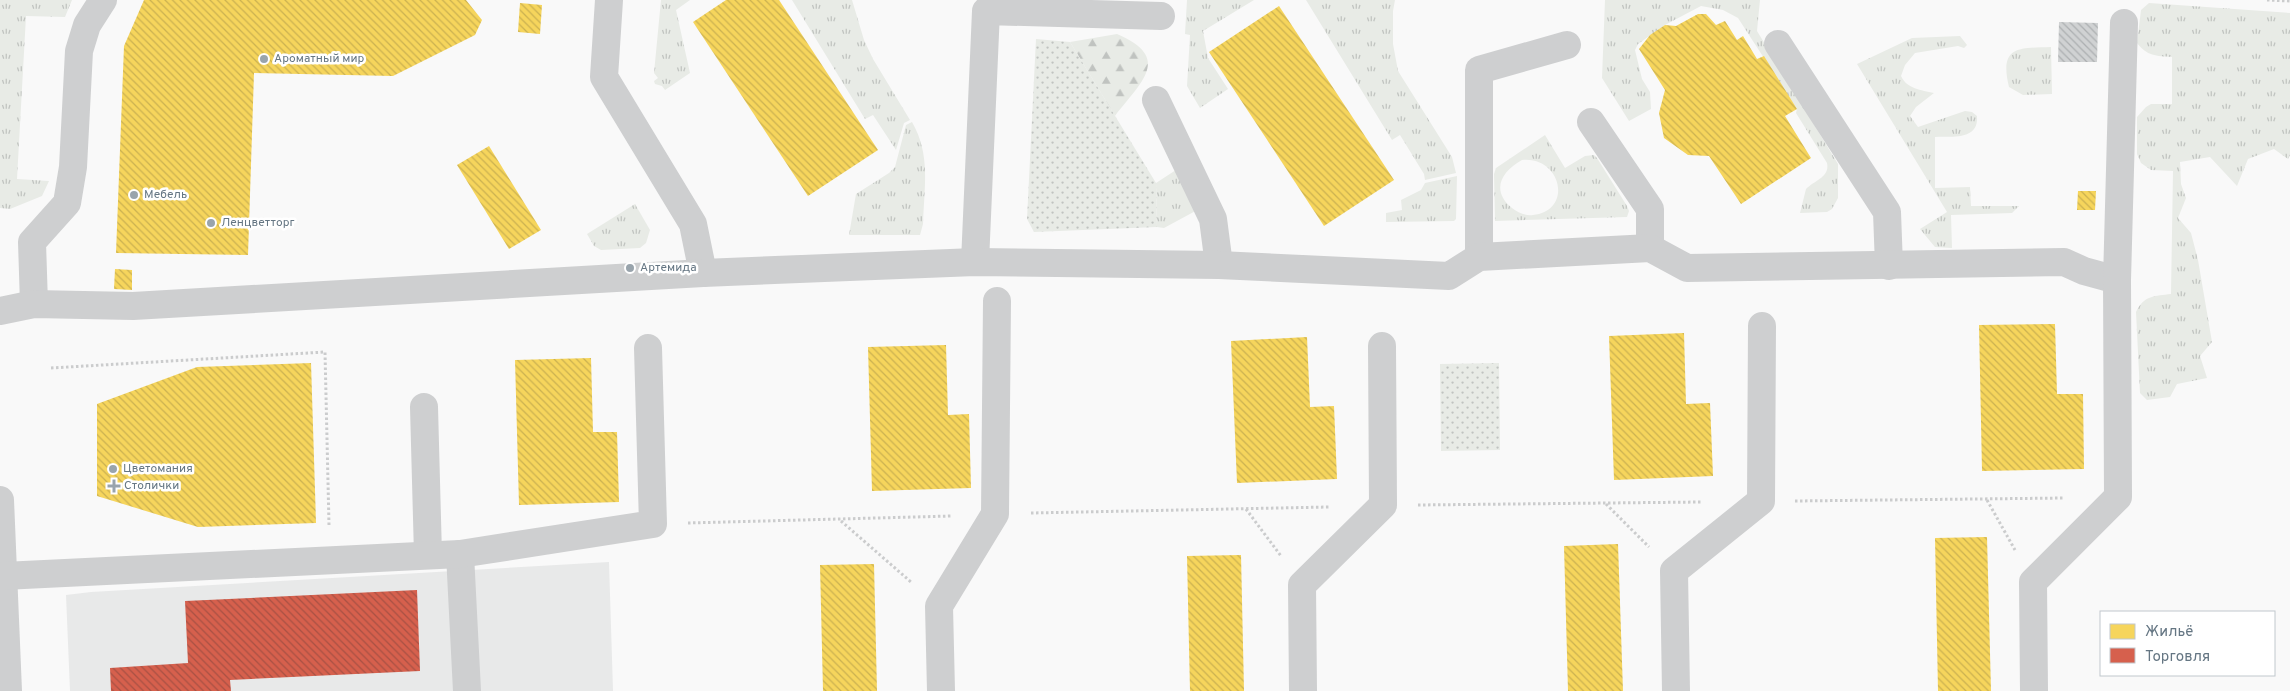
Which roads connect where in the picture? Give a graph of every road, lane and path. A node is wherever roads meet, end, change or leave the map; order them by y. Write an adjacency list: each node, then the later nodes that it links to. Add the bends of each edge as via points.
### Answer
1 (104, 0): 19 (street, via 87,25 79,51 73,168 67,203 32,242)
2 (609, 0): 16 (street, via 604,77 693,224)
3 (2267, 0): 4 (path)
4 (2290, 1)
5 (1161, 16): 13 (street, via 986,11)
6 (2124, 23): 17 (street)
7 (1778, 44): 15 (street, via 1887,212)
8 (1567, 45): 12 (street, via 1480,70)
9 (1156, 100): 14 (street, via 1213,219)
10 (1591, 122): 11 (street, via 1650,209)
11 (1650, 248): 12 (street); 15 (street, via 1687,268)
12 (1480, 257): 14 (street, via 1449,276)
13 (975, 262): 14 (street); 16 (street)
14 (1219, 265)
15 (1889, 266): 17 (street, via 2064,262)
16 (703, 273): 19 (street, via 133,306)
17 (2117, 280): 36 (street, via 2118,497)
18 (997, 301): 38 (street, via 996,514)
19 (34, 304): 20 (street)
20 (0, 311)
21 (1762, 326): 34 (street, via 1761,501)
22 (1382, 346): 37 (street, via 1383,505)
23 (648, 348): 32 (street, via 653,524)
24 (51, 368): 31 (path, via 325,352)
25 (424, 407): 33 (street)
26 (0, 500): 35 (street)
27 (1988, 500): 36 (path)
28 (1605, 503): 34 (path)
29 (1246, 508): 37 (path)
30 (840, 520): 38 (path)
31 (329, 535)
32 (460, 554): 33 (street); 40 (street)
33 (428, 555): 35 (street)
34 (1674, 571): 43 (street)
35 (3, 576): 39 (street)
36 (2033, 582): 44 (street)
37 (1302, 585): 42 (street)
38 (939, 606): 41 (street)
39 (8, 691)
40 (467, 691)
41 (941, 691)
42 (1303, 691)
43 (1676, 691)
44 (2034, 691)

